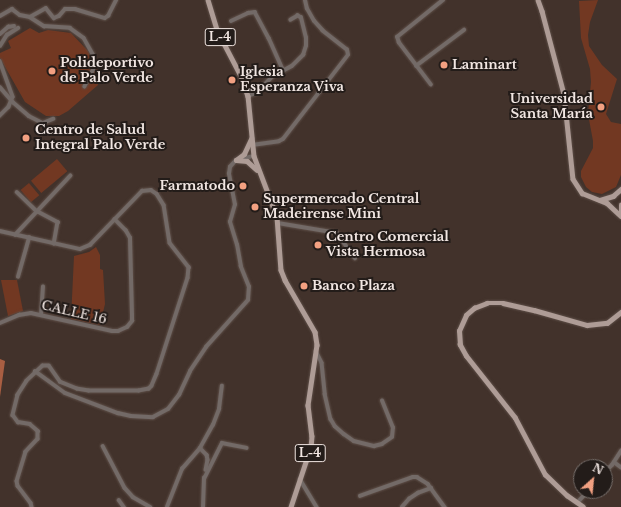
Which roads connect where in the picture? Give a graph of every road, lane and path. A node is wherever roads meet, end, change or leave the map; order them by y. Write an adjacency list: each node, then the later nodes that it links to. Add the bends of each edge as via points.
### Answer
1 (116, 0): 7 (street, via 105,18 75,9 65,9 54,18 46,8)
2 (208, 0): 21 (main road, L-4, via 217,30 242,78)
3 (305, 0): 26 (street, via 314,21 347,50 348,55 283,139)
4 (443, 0): 16 (street, via 397,37)
5 (538, 0): 33 (main road, via 564,94 573,179 582,193)
6 (0, 16): 7 (street, via 12,8 20,15)
7 (30, 17): 20 (street, via 44,26 70,28 88,42 95,67)
8 (291, 20): 17 (street, via 298,16 301,18 306,46 303,56)
9 (232, 21): 17 (street, via 255,12)
10 (14, 26): 13 (street, via 8,27)
11 (18, 28): 14 (street, via 7,35)
12 (464, 30): 16 (street)
13 (0, 34)
14 (0, 46)
15 (0, 61): 22 (street)
16 (416, 66): 18 (street)
17 (283, 70): 21 (street, via 256,93)
18 (431, 85)
19 (0, 87): 22 (street)
20 (85, 87)
21 (248, 96): 25 (main road, L-4)
22 (13, 102): 23 (street); 24 (street, via 29,116 43,123)
23 (0, 116)
24 (53, 119)
25 (252, 138): 26 (main road, L-4); 28 (main road, via 244,154)
26 (252, 145): 27 (main road, L-4)
27 (254, 156): 28 (street); 29 (main road, L-4)
28 (236, 160): 29 (main road, via 248,161); 50 (street, via 229,170 235,206 230,222 241,267 249,287 248,300 206,347 172,405 164,413 153,417 130,416 65,393)
29 (259, 171): 38 (main road, L-4, via 273,203)
30 (70, 176): 35 (street)
31 (621, 188): 33 (main road, via 613,196)
32 (16, 192): 35 (street)
33 (600, 200): 36 (main road, via 611,206)
34 (621, 205): 36 (main road)
35 (37, 211): 40 (street); 42 (street, via 58,222)
36 (621, 217)
37 (115, 220): 42 (street, via 85,248 75,249); 47 (street, CALLE 16, via 130,238 130,324 123,330 112,331); 50 (street, via 142,191 151,190 164,205 170,243 188,267 188,278 152,386 144,391 89,391 60,382 49,366 43,366)
38 (278, 223): 43 (street, via 337,233); 49 (main road, L-4, via 281,270 315,332)
39 (0, 231): 40 (street)
40 (15, 235): 41 (street)
41 (29, 238): 42 (street); 44 (street)
42 (54, 244)
43 (355, 258)
44 (18, 277)
45 (43, 287): 47 (street)
46 (621, 312): 65 (main road, via 607,323 587,325 534,310 502,303 487,303 474,308 466,315 459,331 460,345 466,356 515,418 544,473 560,490)
47 (41, 315): 48 (street, CALLE 16, via 26,313)
48 (0, 323)
49 (316, 351): 52 (street, via 322,363 325,394 332,419 344,434 354,441 370,445 382,444 392,437 393,428); 60 (main road, L-4, via 308,405 311,447)
50 (35, 371): 66 (street, via 18,395 13,415 18,422 30,424 38,432 38,439 26,452 18,481 18,486)
51 (222, 386): 54 (street, via 219,409)
52 (382, 401)
53 (103, 446): 68 (street, via 133,498)
54 (200, 448): 59 (street, via 208,460); 69 (street, via 182,469)
55 (247, 448): 59 (street, via 222,442)
56 (621, 451): 57 (street)
57 (614, 462): 58 (street)
58 (621, 467)
59 (204, 479): 70 (street)
60 (300, 479): 71 (main road, L-4); 72 (street)
61 (431, 488): 62 (street, via 423,479 413,477); 73 (street, via 418,493); 74 (street)
62 (360, 496)
63 (581, 499): 65 (street)
64 (119, 500): 67 (street)
65 (578, 503): 75 (main road)
66 (32, 507)
67 (124, 507)
68 (150, 507)
69 (167, 507)
70 (203, 507)
71 (291, 507)
72 (317, 507)
73 (402, 507)
74 (445, 507)
75 (583, 507)

